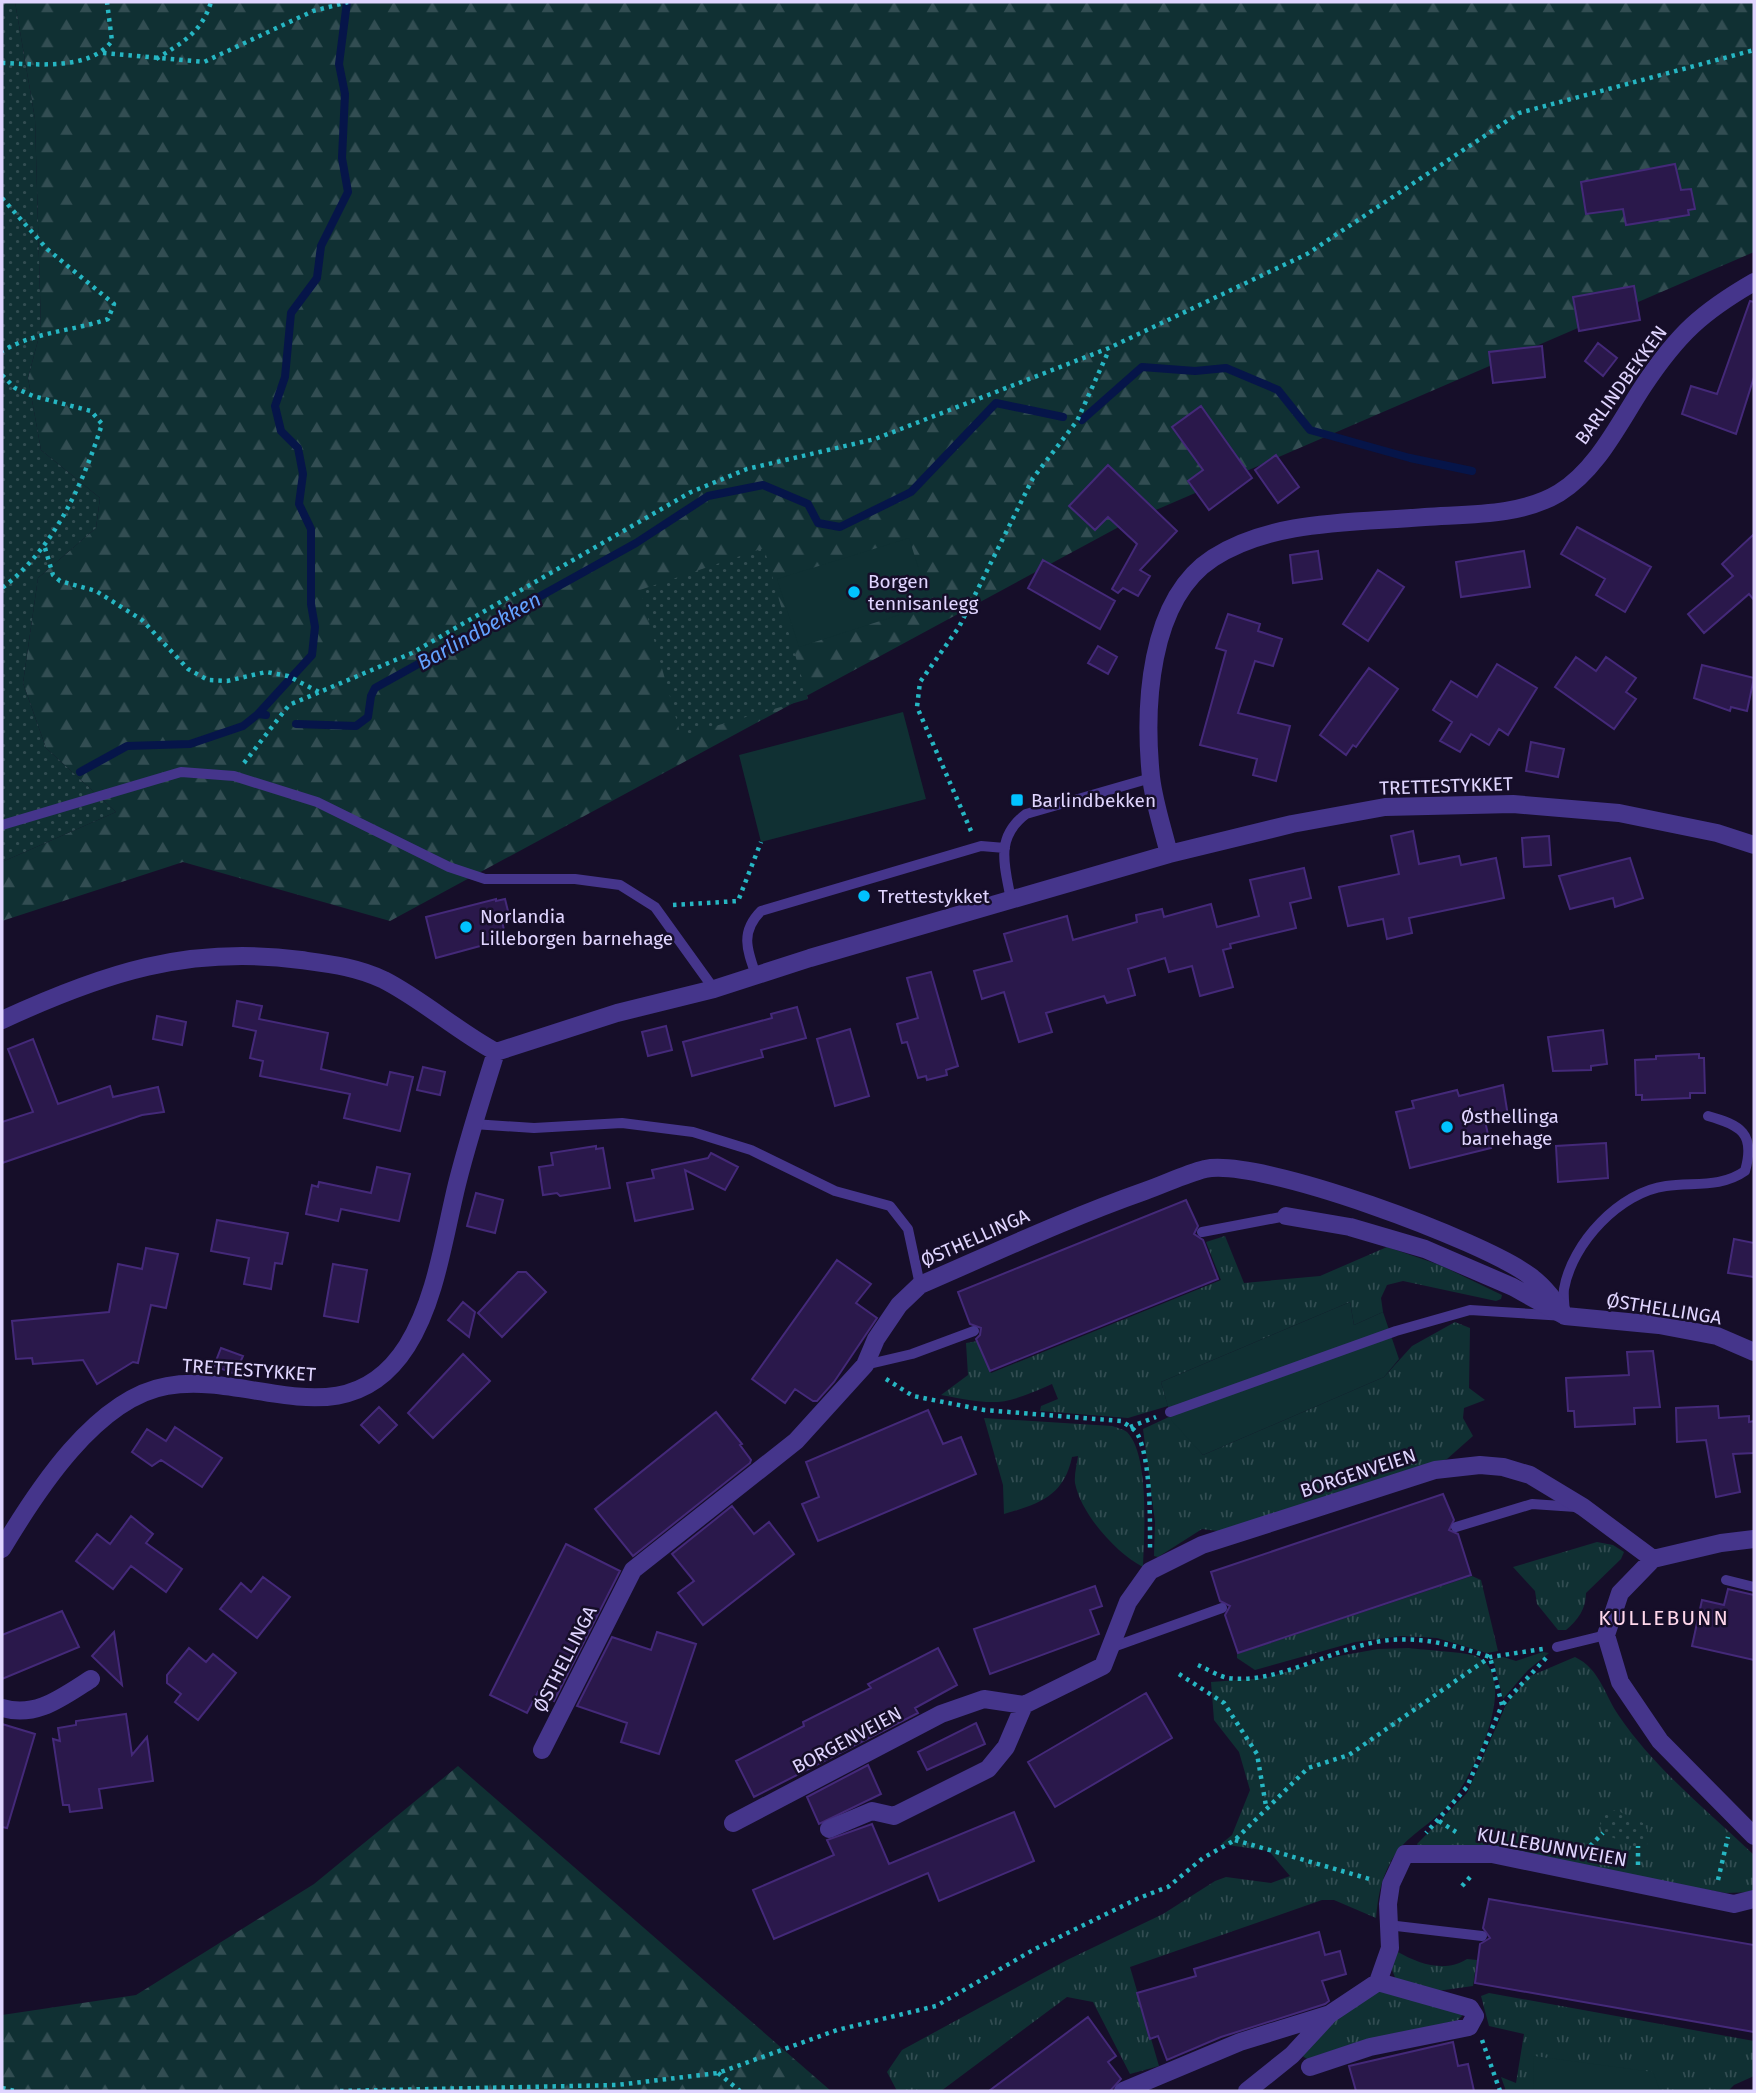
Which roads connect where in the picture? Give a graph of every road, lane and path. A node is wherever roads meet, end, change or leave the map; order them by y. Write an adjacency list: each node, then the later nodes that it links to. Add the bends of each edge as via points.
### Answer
1 (107, 2): 5 (path, via 113,41)
2 (211, 2): 6 (path, via 192,38)
3 (348, 2): 6 (path, via 313,11 204,62)
4 (1754, 51): 10 (path, via 1519,113 1307,254)
5 (103, 53): 6 (path); 7 (path, via 60,64)
6 (156, 60)
7 (2, 63)
8 (2, 198): 11 (path, via 47,249 114,304 108,319 27,337)
9 (1754, 282): 17 (street, BARLINDBEKKEN, via 1701,315 1677,340 1608,442 1560,493 1496,511 1298,528 1249,541 1212,558 1171,609 1157,642 1150,687)
10 (1109, 348): 15 (path, via 876,439 747,469 691,492 412,653); 21 (path, via 1077,421 1033,478 960,627 920,682 917,707)
11 (2, 351)
12 (2, 375): 13 (path, via 33,396 91,411 102,424 90,462)
13 (45, 548): 14 (path); 15 (path, via 53,575 60,581 96,591 142,620 188,669 208,680 227,681 266,672 288,676)
14 (2, 588)
15 (319, 692): 16 (path, via 289,705)
16 (234, 776): 18 (lane, via 181,772); 25 (lane, via 317,802 449,867 485,879 575,879 620,885)
17 (1151, 778): 22 (lane, via 1026,814 1012,824); 23 (street, BARLINDBEKKEN)
18 (2, 825)
19 (761, 842): 25 (path, via 738,901)
20 (1754, 845): 23 (street, TRETTESTYKKET, via 1619,813 1501,804 1385,807)
21 (981, 846): 22 (lane); 26 (lane, via 761,911 751,921 745,939)
22 (1005, 848): 24 (lane)
23 (1169, 854): 24 (street, TRETTESTYKKET)
24 (1011, 900): 26 (street, TRETTESTYKKET)
25 (655, 907): 27 (lane)
26 (756, 975): 27 (street, TRETTESTYKKET)
27 (715, 989): 29 (street, TRETTESTYKKET, via 617,1013)
28 (2, 1020): 29 (street, via 90,983 169,960 268,955 351,966 385,981)
29 (496, 1052): 31 (street, TRETTESTYKKET)
30 (1708, 1116): 35 (lane, via 1730,1122 1750,1136 1753,1148 1745,1171 1722,1182 1655,1188 1616,1206 1568,1273)
31 (473, 1124): 34 (lane, via 534,1128 622,1123 693,1132 751,1150 835,1191 890,1206 908,1229); 44 (street, TRETTESTYKKET, via 426,1302 407,1346 385,1373 367,1387 340,1396 289,1398 203,1385 166,1386 132,1400 101,1420 69,1450)
32 (1286, 1216): 33 (lane); 35 (street, ØSTHELLINGA, via 1350,1227 1425,1249 1513,1287)
33 (1202, 1232)
34 (920, 1285): 35 (street, ØSTHELLINGA, via 1096,1208 1208,1168 1270,1174 1470,1242 1531,1276); 38 (street, ØSTHELLINGA, via 899,1305)
35 (1565, 1316): 37 (street, ØSTHELLINGA, via 1717,1336); 39 (lane, ØSTHELLINGA, via 1470,1310 1396,1331)
36 (974, 1331): 38 (lane)
37 (1754, 1352)
38 (865, 1365): 40 (path, via 913,1396 984,1410 1121,1421); 60 (street, ØSTHELLINGA, via 796,1441 633,1570)
39 (1170, 1412): 40 (path)
40 (1130, 1426): 46 (path, via 1137,1432 1143,1452)
41 (1583, 1507): 42 (lane, via 1532,1504); 45 (street, BORGENVEIEN); 46 (street, BORGENVEIEN, via 1530,1475 1503,1466 1435,1470 1202,1545)
42 (1456, 1527)
43 (1754, 1539): 45 (street)
44 (2, 1549)
45 (1653, 1559): 50 (street, via 1620,1592)
46 (1150, 1571): 51 (street, BORGENVEIEN, via 1128,1602)
47 (1726, 1580): 48 (lane)
48 (1754, 1587)
49 (1222, 1608): 51 (lane)
50 (1606, 1635): 52 (lane); 62 (street, via 1620,1682 1660,1741)
51 (1113, 1647): 57 (street, BORGENVEIEN, via 1103,1666)
52 (1558, 1647): 53 (path); 58 (path)
53 (1490, 1657): 54 (path, via 1443,1642 1390,1640 1342,1650 1260,1678 1226,1678); 58 (path); 61 (path, via 1349,1755 1308,1768)
54 (1198, 1665)
55 (1179, 1674): 61 (path, via 1224,1703 1256,1754)
56 (91, 1679): 59 (street, via 39,1711)
57 (1024, 1705): 63 (street, BORGENVEIEN, via 984,1699 941,1714); 64 (street, via 1006,1747 988,1769 894,1816 872,1811)
58 (1502, 1705): 67 (path, via 1467,1787)
59 (2, 1708)
60 (542, 1750)
61 (1266, 1807): 66 (path)
62 (1733, 1816): 65 (street); 70 (path)
63 (733, 1823)
64 (829, 1829)
65 (1754, 1836)
66 (1235, 1840): 68 (path); 77 (path, via 1168,1887 1033,1950 936,2006 826,2033)
67 (1405, 1854): 68 (street); 70 (street, KULLEBUNNVEIEN, via 1492,1854)
68 (1391, 1884): 71 (street)
69 (1754, 1899): 70 (street, KULLEBUNNVEIEN, via 1734,1904)
70 (1713, 1900)
71 (1388, 1925): 72 (lane); 73 (street, via 1390,1948)
72 (1482, 1936)
73 (1378, 1982): 74 (street); 75 (street, via 1456,2003 1470,2008)
74 (1330, 2014): 79 (street, via 1240,2042); 83 (street)
75 (1475, 2016): 76 (street, via 1469,2026 1370,2047); 84 (path)
76 (1310, 2067)
77 (718, 2073): 81 (path, via 617,2085); 82 (path)
78 (2, 2088): 80 (path)
79 (1128, 2089)
80 (15, 2091)
81 (340, 2091)
82 (740, 2091)
83 (1247, 2091)
84 (1500, 2091)

